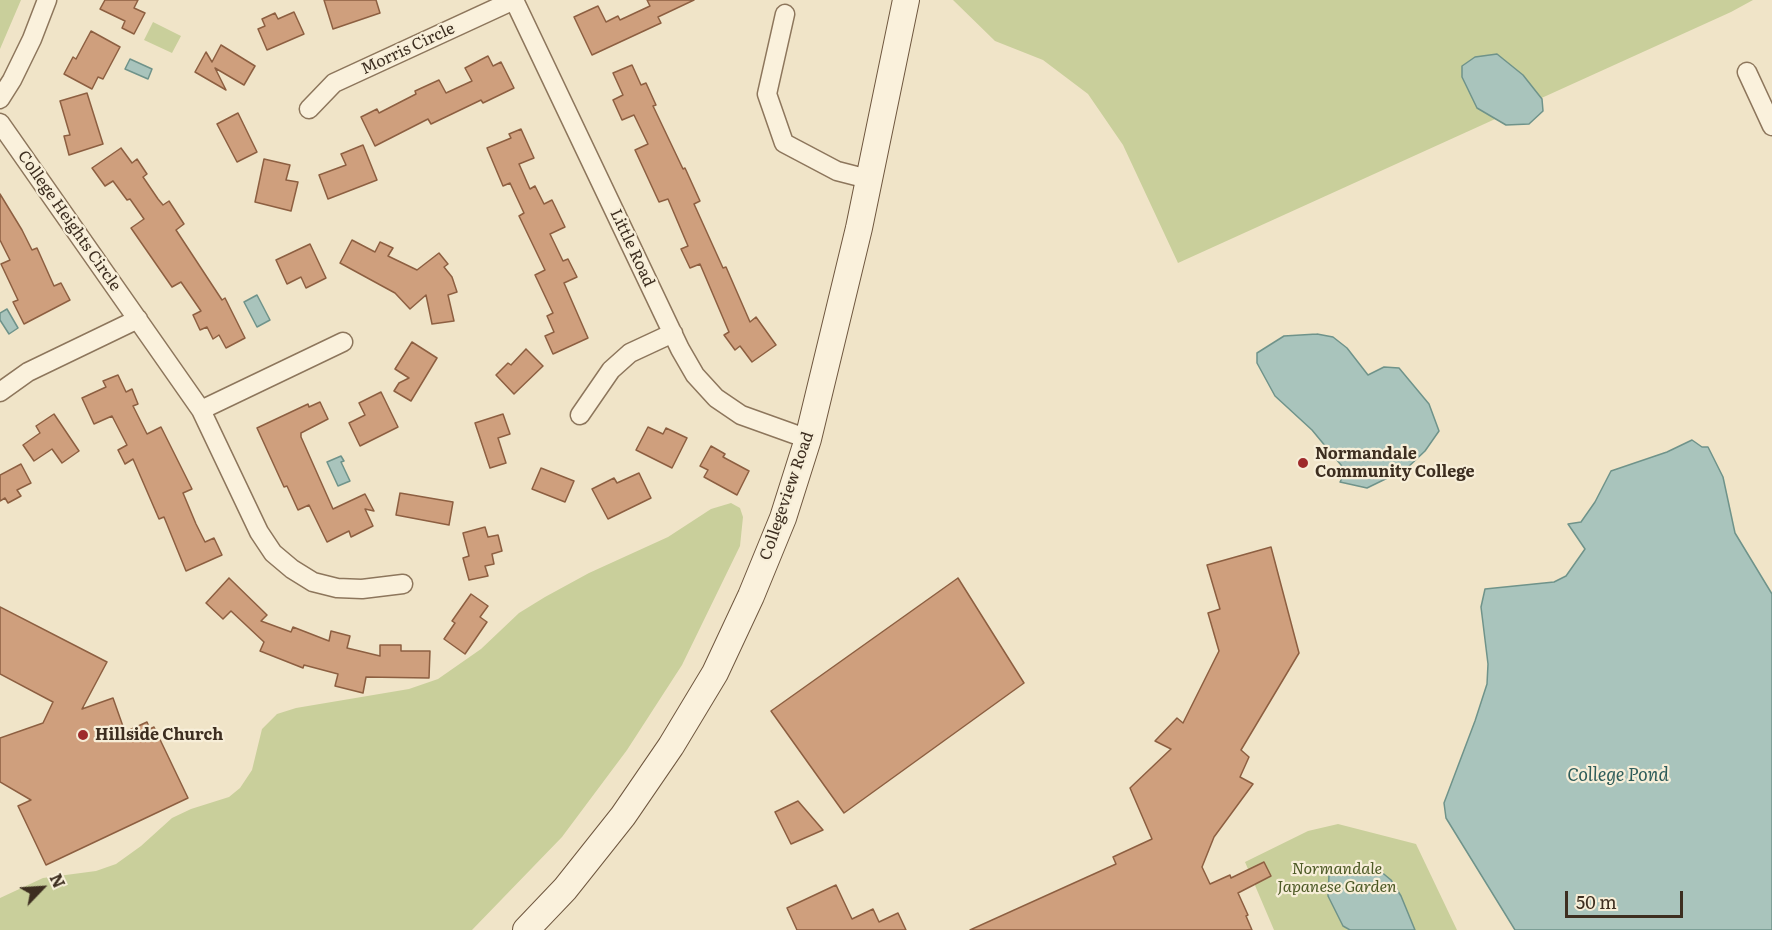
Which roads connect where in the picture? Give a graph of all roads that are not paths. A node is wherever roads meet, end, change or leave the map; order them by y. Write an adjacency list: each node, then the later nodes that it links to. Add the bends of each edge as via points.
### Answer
1 (47, 0): 6 (street, via 32,39)
2 (514, 0): 7 (street, Morris Circle, via 334,83); 12 (street, Little Road)
3 (906, 0): 10 (street, Collegeview Road)
4 (784, 14): 10 (street, via 767,94 784,143 837,171)
5 (1747, 72): 9 (street)
6 (0, 99)
7 (309, 109)
8 (0, 123): 11 (street, College Heights Circle)
9 (1772, 126)
10 (868, 179): 17 (street, Collegeview Road)
11 (138, 319): 14 (street, via 28,372); 15 (street, College Heights Circle)
12 (673, 333): 16 (street, via 630,353 611,370); 17 (street, Little Road, via 696,375 716,398 741,415)
13 (343, 342): 15 (street)
14 (0, 392)
15 (201, 410): 18 (street, College Heights Circle, via 259,532 273,553 313,582 337,588)
16 (580, 415)
17 (808, 439): 19 (street, Collegeview Road, via 783,518 715,673 623,816 565,889)
18 (403, 584)
19 (526, 930)

